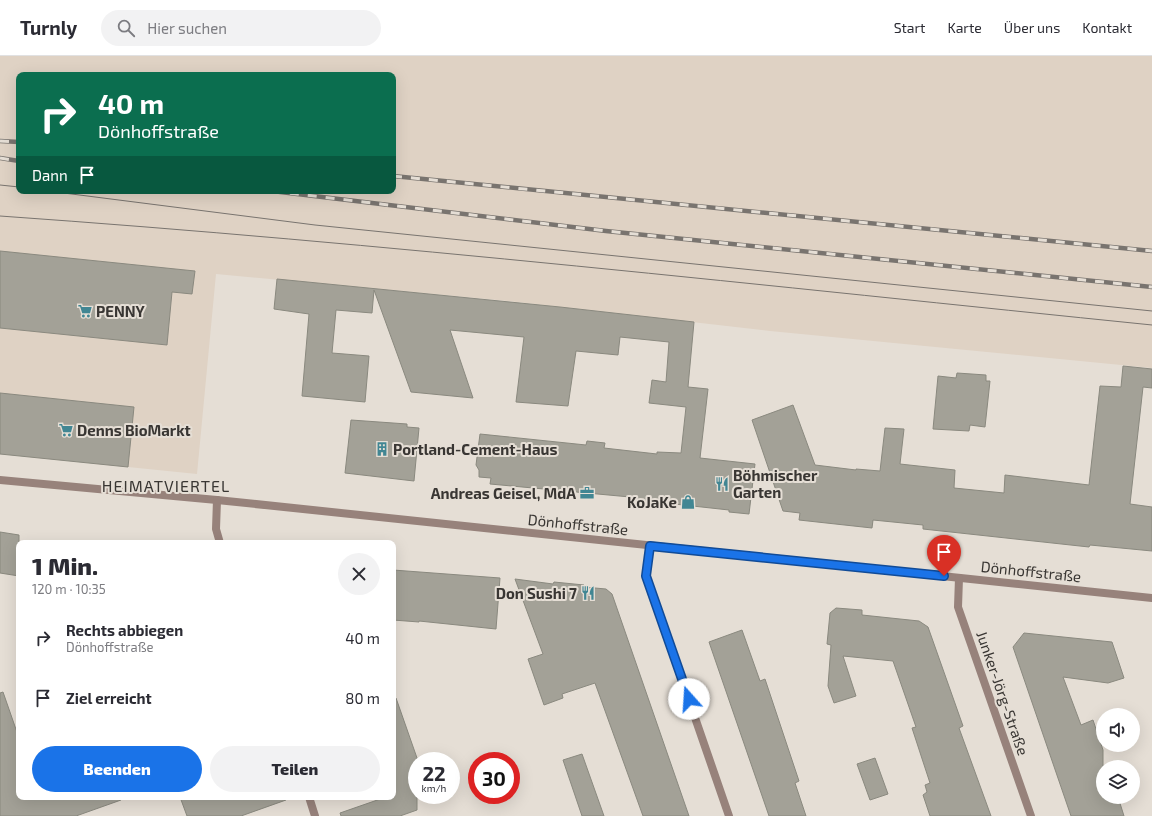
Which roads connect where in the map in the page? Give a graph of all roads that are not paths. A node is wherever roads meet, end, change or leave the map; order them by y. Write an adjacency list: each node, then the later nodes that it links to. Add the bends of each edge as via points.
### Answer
1 (0, 480): 2 (street, Dönhoffstraße)
2 (217, 500): 3 (street, via 216,529); 4 (street, Dönhoffstraße)
3 (219, 540)
4 (650, 546): 5 (street, Dönhoffstraße); 9 (street, via 646,576)
5 (960, 578): 6 (street, Dönhoffstraße); 10 (street, Junker-Jörg-Straße, via 958,607)
6 (1152, 598)
7 (310, 800): 8 (street)
8 (315, 816)
9 (729, 816)
10 (1031, 816)

